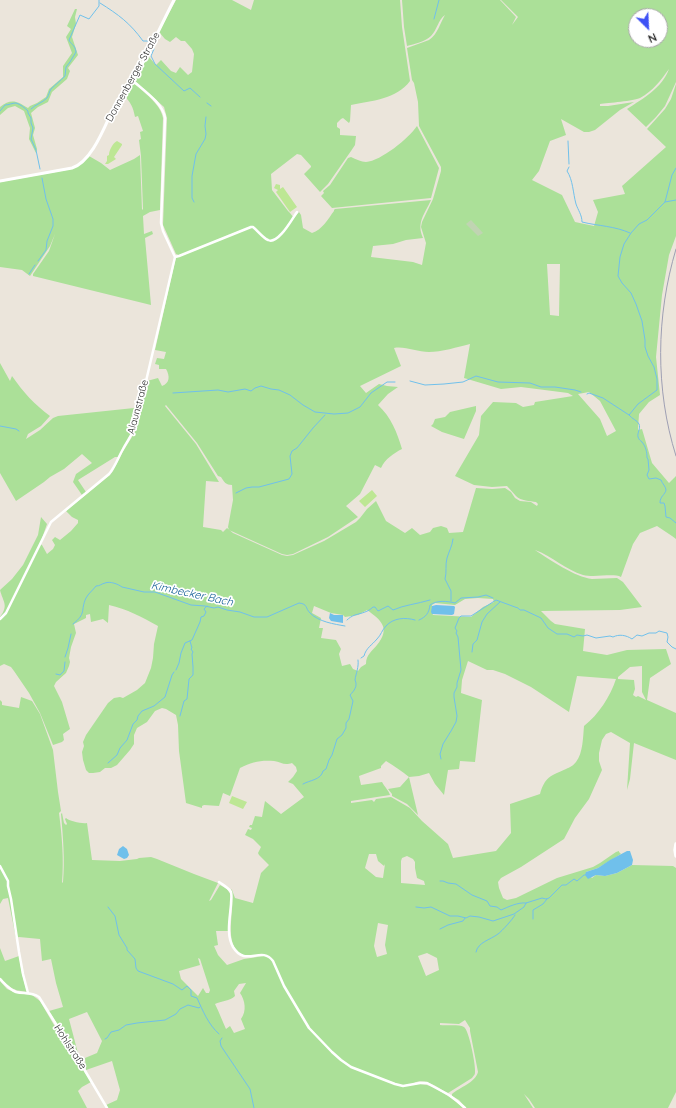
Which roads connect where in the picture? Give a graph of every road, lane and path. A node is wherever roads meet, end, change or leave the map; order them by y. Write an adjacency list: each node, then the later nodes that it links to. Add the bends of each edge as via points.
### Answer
1 (174, 0): 2 (street, Donnenberger Straße)
2 (132, 80): 3 (street, Donnenberger Straße, via 93,148 77,166); 5 (street, via 159,104 164,112 161,223)
3 (0, 181)
4 (297, 212): 5 (street, via 275,240 267,240 251,227)
5 (175, 257): 6 (street, Alaunstraße, via 134,432 113,470 51,522 6,613)
6 (0, 619)
7 (676, 844): 8 (main road)
8 (676, 856)
9 (0, 866): 12 (street, via 8,881)
10 (219, 882): 14 (street, via 228,888 232,895 229,932 233,947 245,957 270,957 309,1028 332,1052 351,1067 395,1084 427,1084 449,1095)
11 (0, 979): 12 (street, Hohlstraße, via 16,992)
12 (28, 993): 13 (street, Hohlstraße, via 39,997)
13 (106, 1108)
14 (465, 1108)

